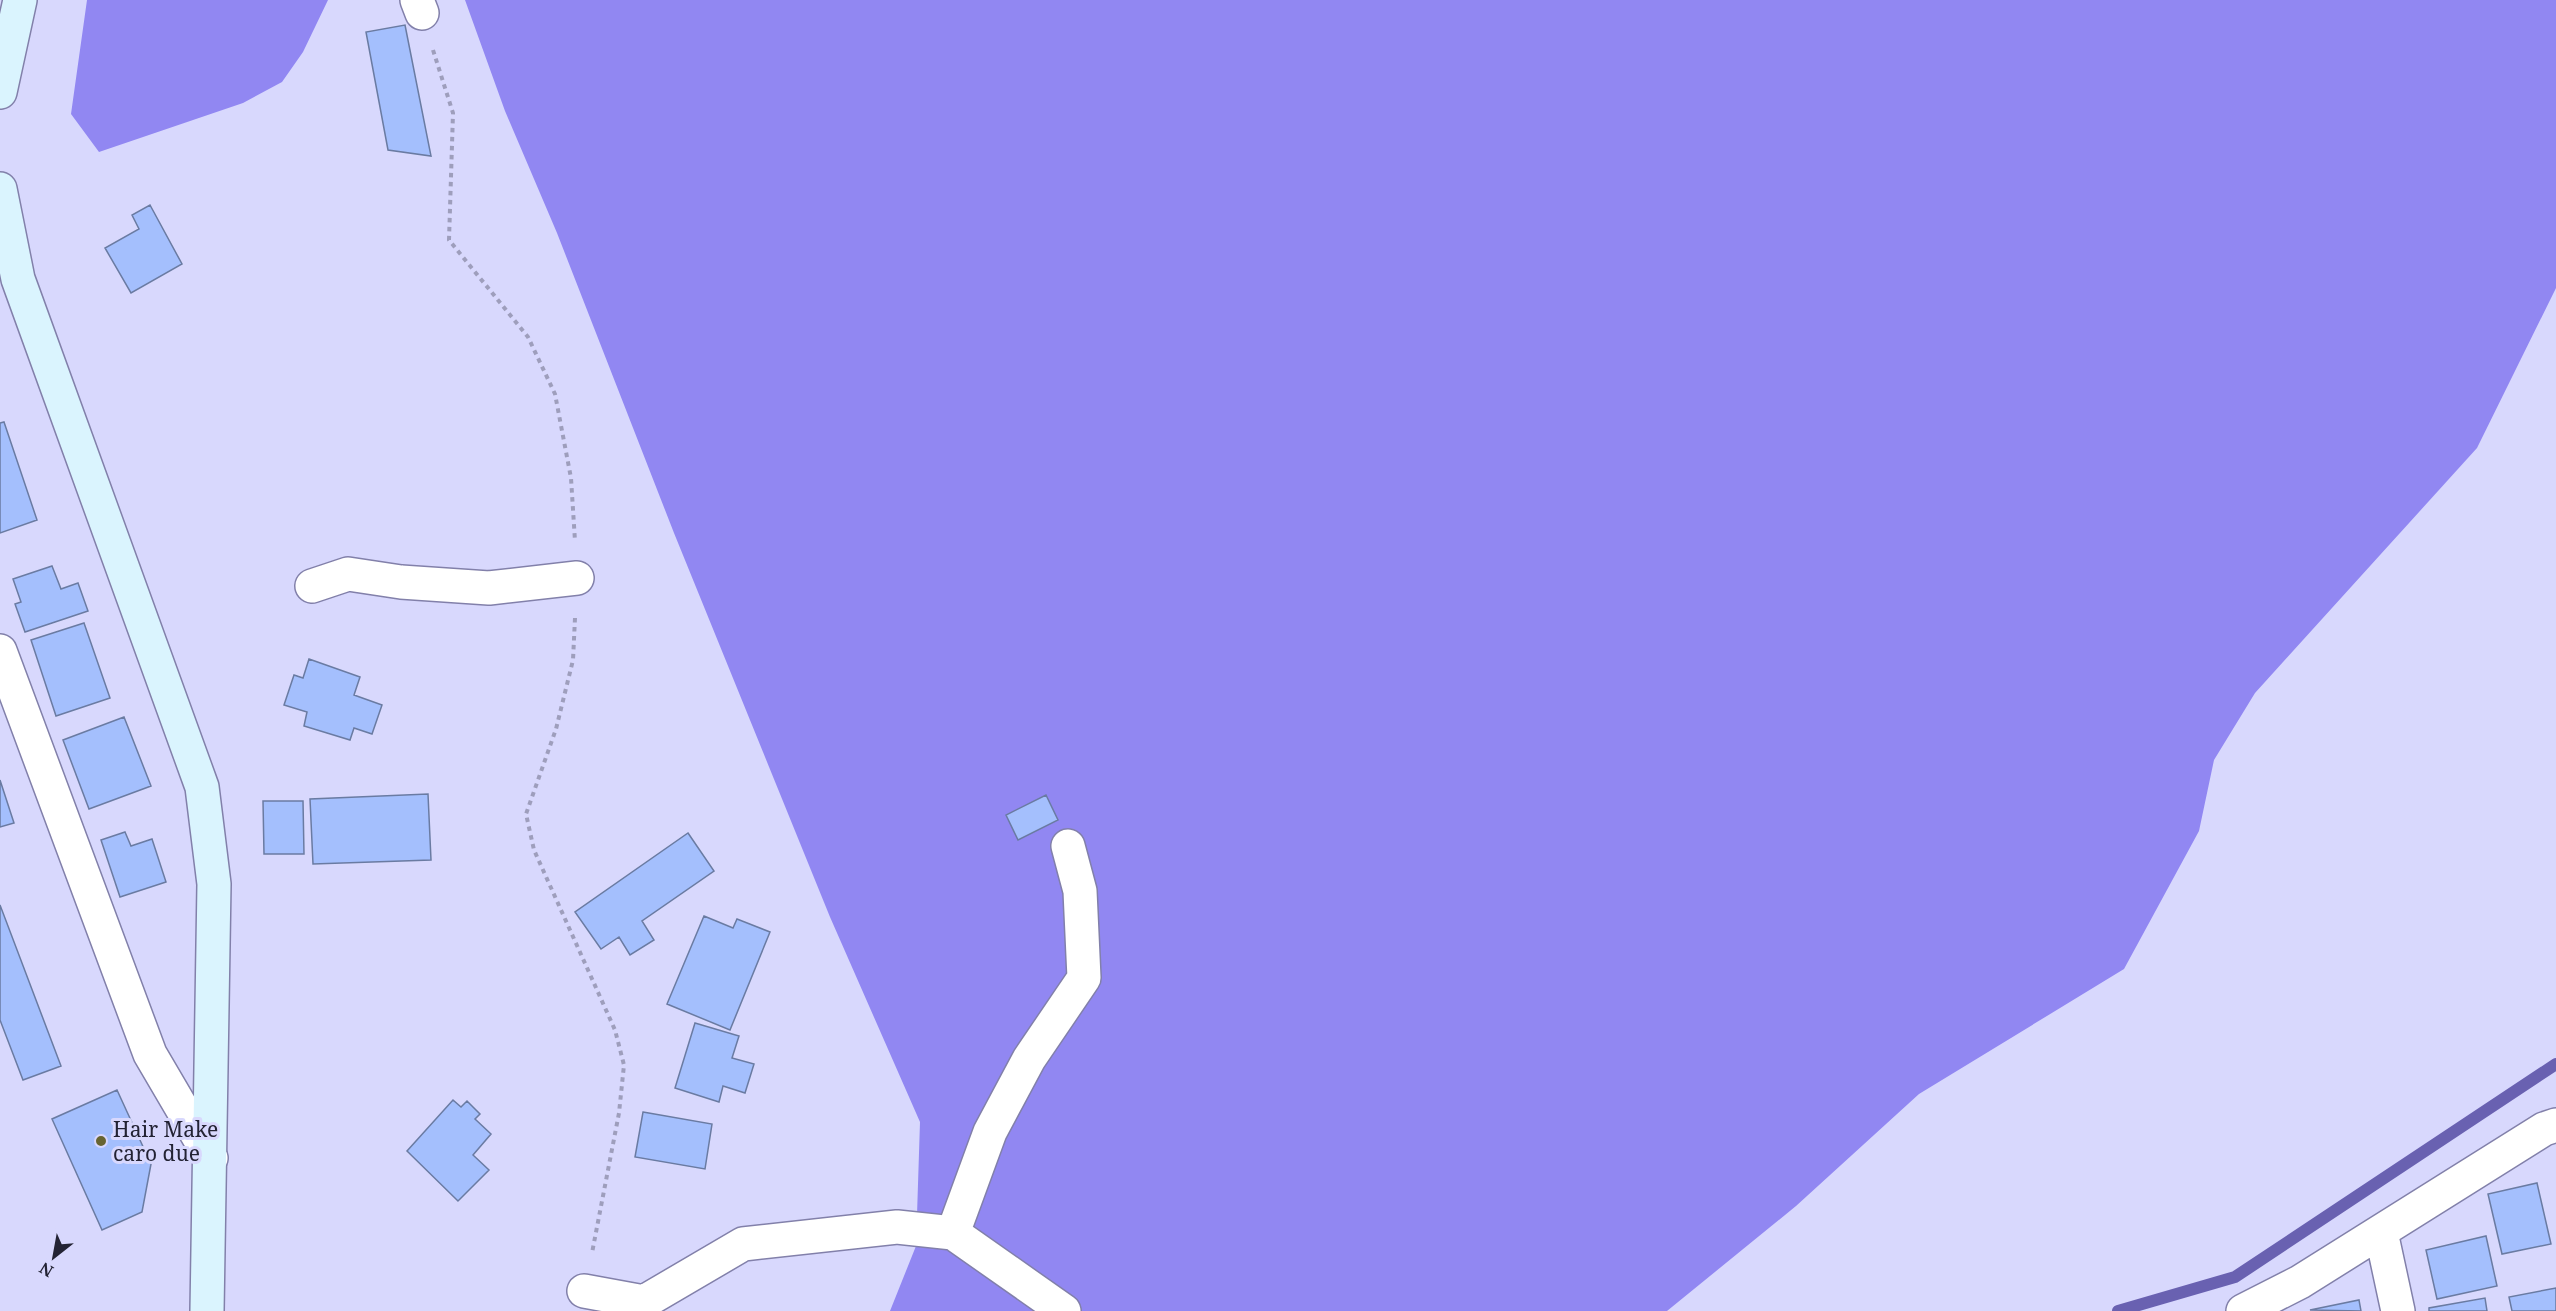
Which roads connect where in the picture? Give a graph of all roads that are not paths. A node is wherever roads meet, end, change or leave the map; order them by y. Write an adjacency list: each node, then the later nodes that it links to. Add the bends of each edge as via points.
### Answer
1 (20, 0): 2 (street)
2 (0, 92)
3 (0, 189): 9 (street, via 18,279 202,787 214,884)
4 (577, 578): 5 (street, via 489,588 348,574)
5 (312, 586)
6 (0, 651): 9 (street, via 150,1054)
7 (1068, 846): 11 (street, via 1080,891 1084,978 1029,1059 990,1132)
8 (2556, 1125): 10 (street)
9 (212, 1158): 13 (street)
10 (2381, 1232): 15 (street, via 2300,1282); 16 (street)
11 (953, 1233): 12 (street, via 897,1227 743,1244 644,1302); 14 (street)
12 (584, 1291)
13 (207, 1311)
14 (1064, 1311)
15 (2243, 1311)
16 (2398, 1311)

